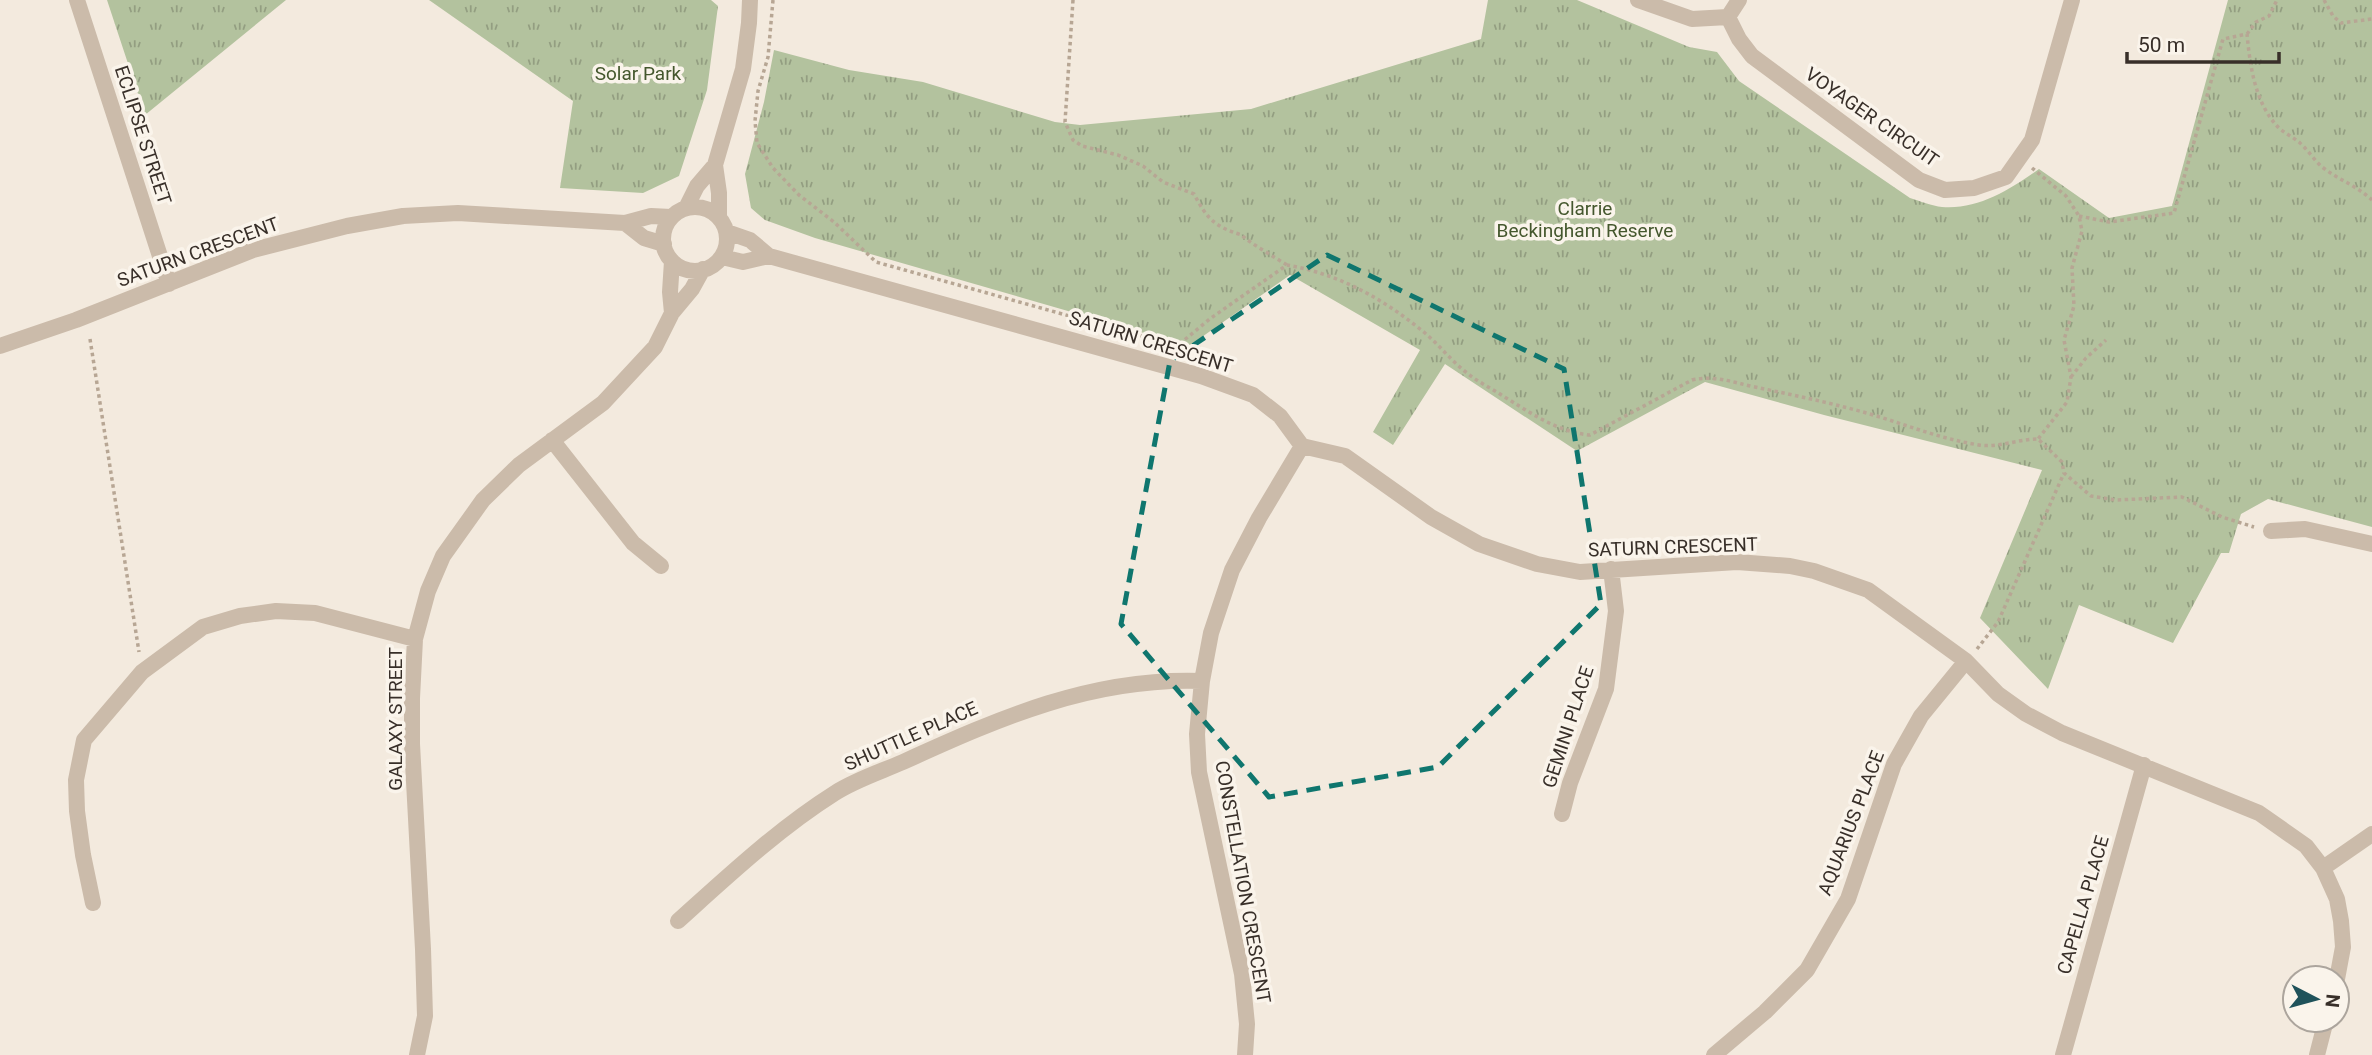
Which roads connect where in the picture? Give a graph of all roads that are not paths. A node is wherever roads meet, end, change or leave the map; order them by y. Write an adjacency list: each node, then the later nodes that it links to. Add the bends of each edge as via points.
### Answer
1 (78, 0): 18 (street, ECLIPSE STREET)
2 (750, 0): 7 (street, via 743,69)
3 (1638, 0): 6 (street, via 1692,19)
4 (1739, 0): 6 (street)
5 (2071, 0): 6 (street, VOYAGER CIRCUIT, via 2032,140 2006,177 1974,188 1945,190 1919,180 1752,56)
6 (1728, 17)
7 (715, 165): 8 (street); 9 (street)
8 (686, 208): 9 (street, via 704,207); 10 (street)
9 (719, 216): 12 (street)
10 (671, 217): 11 (street, SATURN CRESCENT, via 651,216); 13 (street)
11 (625, 223): 13 (street, SATURN CRESCENT, via 644,238); 18 (street, SATURN CRESCENT, via 458,213 403,216 253,250)
12 (727, 232): 14 (street, SATURN CRESCENT, via 750,240); 15 (street)
13 (664, 244): 16 (street)
14 (769, 256): 15 (street, SATURN CRESCENT, via 743,262); 22 (street, SATURN CRESCENT, via 1201,376 1253,395 1280,416)
15 (722, 257): 17 (street)
16 (672, 261): 17 (street, via 687,270); 19 (street, GALAXY STREET)
17 (703, 269): 19 (street, GALAXY STREET)
18 (169, 284): 20 (street, SATURN CRESCENT)
19 (672, 313): 21 (street, GALAXY STREET, via 655,347 603,403)
20 (0, 346)
21 (552, 440): 25 (street, via 633,543); 27 (street, GALAXY STREET, via 483,500 443,556)
22 (1302, 446): 26 (street, SATURN CRESCENT, via 1345,456 1431,517 1479,544 1537,564 1580,572); 29 (street, CONSTELLATION CRESCENT, via 1232,570 1211,632)
23 (2271, 531): 24 (street, via 2305,529)
24 (2372, 544)
25 (661, 566)
26 (1611, 569): 28 (street, SATURN CRESCENT, via 1737,562 1814,571 1868,590); 31 (street, GEMINI PLACE, via 1616,611 1606,689)
27 (415, 639): 34 (street, via 315,613 276,611 203,627 142,672 84,740 76,780 77,811); 38 (street, GALAXY STREET, via 412,744 425,1016)
28 (1966, 661): 30 (street, SATURN CRESCENT, via 1998,694 2026,714); 40 (street, AQUARIUS PLACE, via 1921,716 1894,764 1848,899 1807,970)
29 (1202, 681): 35 (street, SHUTTLE PLACE, via 1167,679 1102,687 1046,702 836,792 749,857); 39 (street, CONSTELLATION CRESCENT, via 1199,772 1242,974)
30 (2144, 765): 33 (street, SATURN CRESCENT, via 2259,813 2306,846); 41 (street, CAPELLA PLACE)
31 (1562, 814)
32 (2372, 834): 33 (street)
33 (2323, 867): 36 (street, SATURN CRESCENT, via 2341,921)
34 (93, 903)
35 (678, 921)
36 (2340, 964)
37 (2322, 1034): 42 (street)
38 (417, 1055)
39 (1245, 1055)
40 (1714, 1055)
41 (2063, 1055)
42 (2317, 1055)

